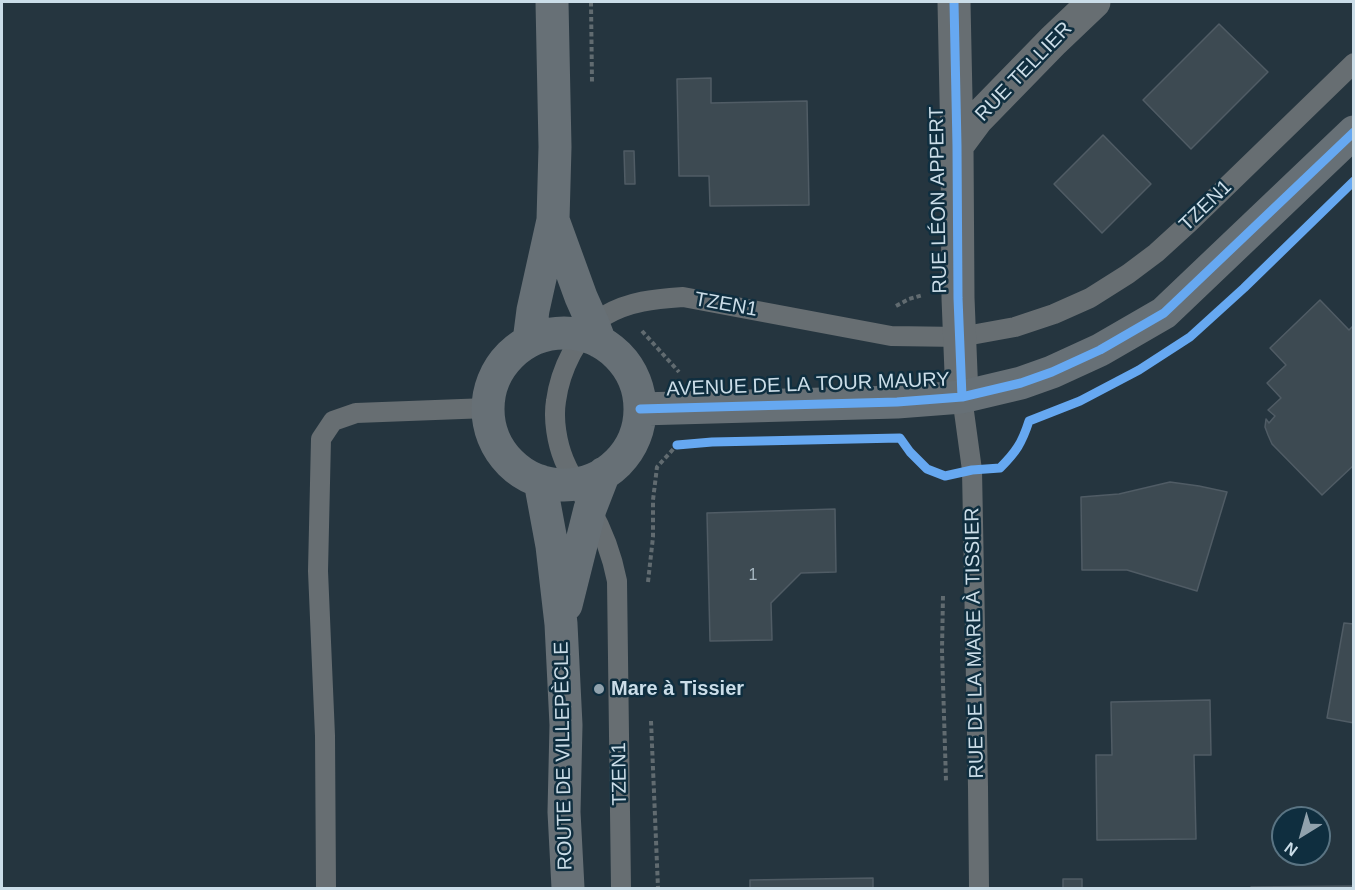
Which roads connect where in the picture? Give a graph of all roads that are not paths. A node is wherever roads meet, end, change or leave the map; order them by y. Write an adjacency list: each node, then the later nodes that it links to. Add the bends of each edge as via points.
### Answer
1 (552, 2): 7 (main road)
2 (954, 2): 6 (street, RUE LÉON APPERT)
3 (1094, 2): 6 (street, RUE TELLIER, via 977,119)
4 (1353, 63): 9 (lane, TZEN1, via 1190,222 1128,274 1090,298 1054,314 1015,327)
5 (1353, 132): 11 (main road, AVENUE DE LA TOUR MAURY, via 1164,314 1053,372)
6 (957, 146): 9 (street, RUE LÉON APPERT)
7 (553, 220): 8 (main road); 10 (main road, via 532,310)
8 (592, 333): 9 (lane, TZEN1, via 605,315 623,307 649,299 683,297 891,336); 10 (main road, via 547,334); 13 (main road, via 630,370); 15 (lane, TZEN1, via 572,353 555,402 555,424 563,459)
9 (960, 337): 11 (street, RUE LÉON APPERT)
10 (529, 341): 12 (main road, via 512,353 500,369 491,387)
11 (962, 397): 13 (main road, AVENUE DE LA TOUR MAURY); 20 (lane, RUE DE LA MARE À TISSIER, via 972,470)
12 (488, 408): 14 (main road, via 491,432 502,453 519,470); 17 (lane, via 356,413 333,421 321,439 318,571)
13 (640, 409): 15 (main road, via 636,434 623,457)
14 (540, 481): 15 (main road); 16 (main road, ROUTE DE VILLEPÈCLE)
15 (590, 488): 16 (main road, ROUTE DE VILLEPÈCLE); 19 (lane, TZEN1, via 617,580)
16 (561, 624): 18 (main road, ROUTE DE VILLEPÈCLE)
17 (326, 888)
18 (568, 888)
19 (621, 888)
20 (979, 888)

